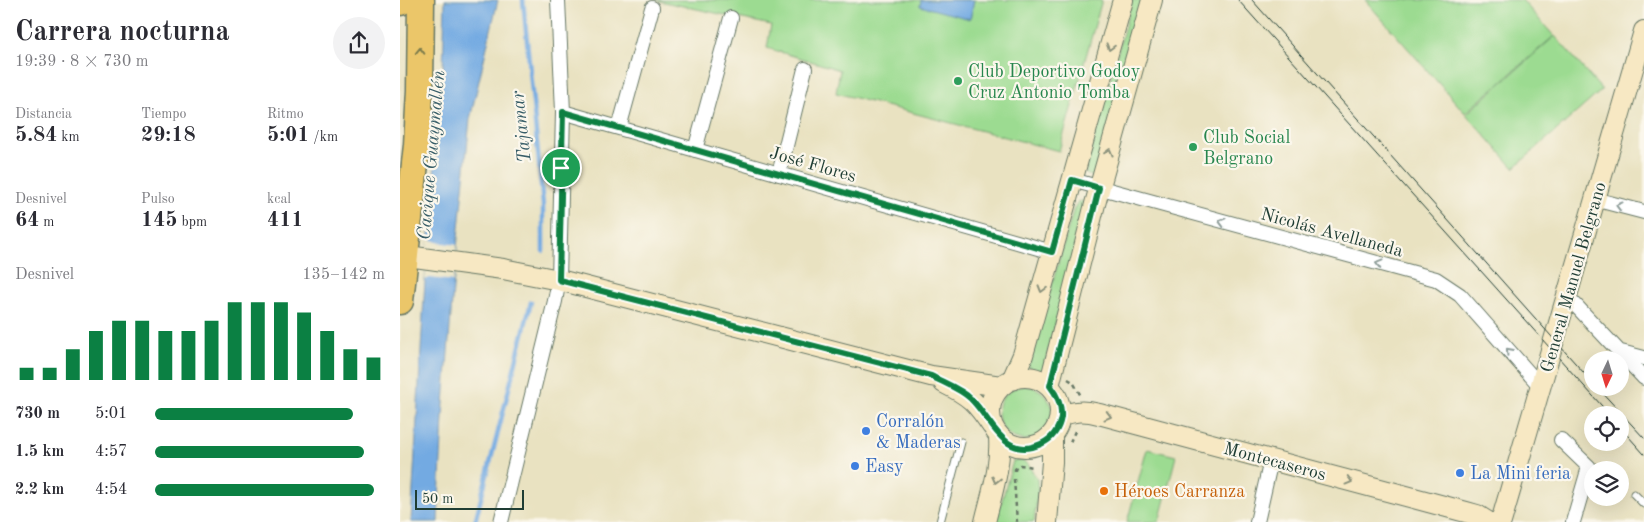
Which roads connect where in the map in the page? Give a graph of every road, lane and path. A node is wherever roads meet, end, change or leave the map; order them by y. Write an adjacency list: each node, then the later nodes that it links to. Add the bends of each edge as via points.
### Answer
1 (421, 0): 18 (highway, one-way to 1, via 417,145)
2 (558, 0): 9 (street)
3 (1123, 0): 13 (main road, one-way to 13)
4 (1152, 0): 14 (main road, one-way to 4)
5 (652, 8): 10 (street)
6 (731, 18): 11 (street)
7 (1644, 32): 15 (main road, General Manuel Belgrano)
8 (805, 69): 12 (street)
9 (563, 112): 10 (street, José Flores); 19 (street)
10 (619, 128): 11 (street, José Flores)
11 (695, 150): 12 (street, José Flores)
12 (779, 174): 17 (street, José Flores)
13 (1072, 180): 14 (street, Nicolás Avellaneda); 17 (main road)
14 (1099, 188): 29 (main road); 30 (street, Nicolás Avellaneda, one-way to 14, via 1460,295 1436,279)
15 (1594, 199): 16 (street, one-way to 15); 20 (main road, General Manuel Belgrano)
16 (1644, 212)
17 (1052, 252): 28 (main road, one-way to 28, via 1023,355)
18 (426, 258): 19 (main road); 21 (highway)
19 (559, 280): 26 (main road); 39 (street)
20 (1566, 295): 22 (street); 30 (main road, General Manuel Belgrano)
21 (400, 301)
22 (1619, 351)
23 (1629, 354): 24 (street)
24 (1644, 358)
25 (1629, 362): 27 (street)
26 (931, 376): 28 (main road); 32 (main road, via 970,397)
27 (1644, 378)
28 (1006, 383): 29 (main road, via 1029,377); 32 (main road, via 996,392 990,406 990,420)
29 (1050, 386): 31 (main road, via 1059,400)
30 (1541, 388): 45 (main road, General Manuel Belgrano)
31 (1061, 416): 33 (main road); 36 (main road, Montecaseros, one-way to 36, via 1084,410)
32 (996, 432): 33 (main road, via 1012,445 1026,448 1042,444); 41 (main road, one-way to 41, via 999,467)
33 (1052, 436): 42 (main road)
34 (1561, 440): 46 (street, via 1589,467)
35 (961, 442): 40 (lane)
36 (1270, 460): 43 (street); 44 (main road, Montecaseros, one-way to 44, via 1471,514)
37 (1634, 494): 38 (lane)
38 (1644, 504)
39 (501, 522)
40 (940, 522)
41 (985, 522)
42 (1047, 522)
43 (1257, 522)
44 (1488, 522)
45 (1501, 522)
46 (1573, 522)

